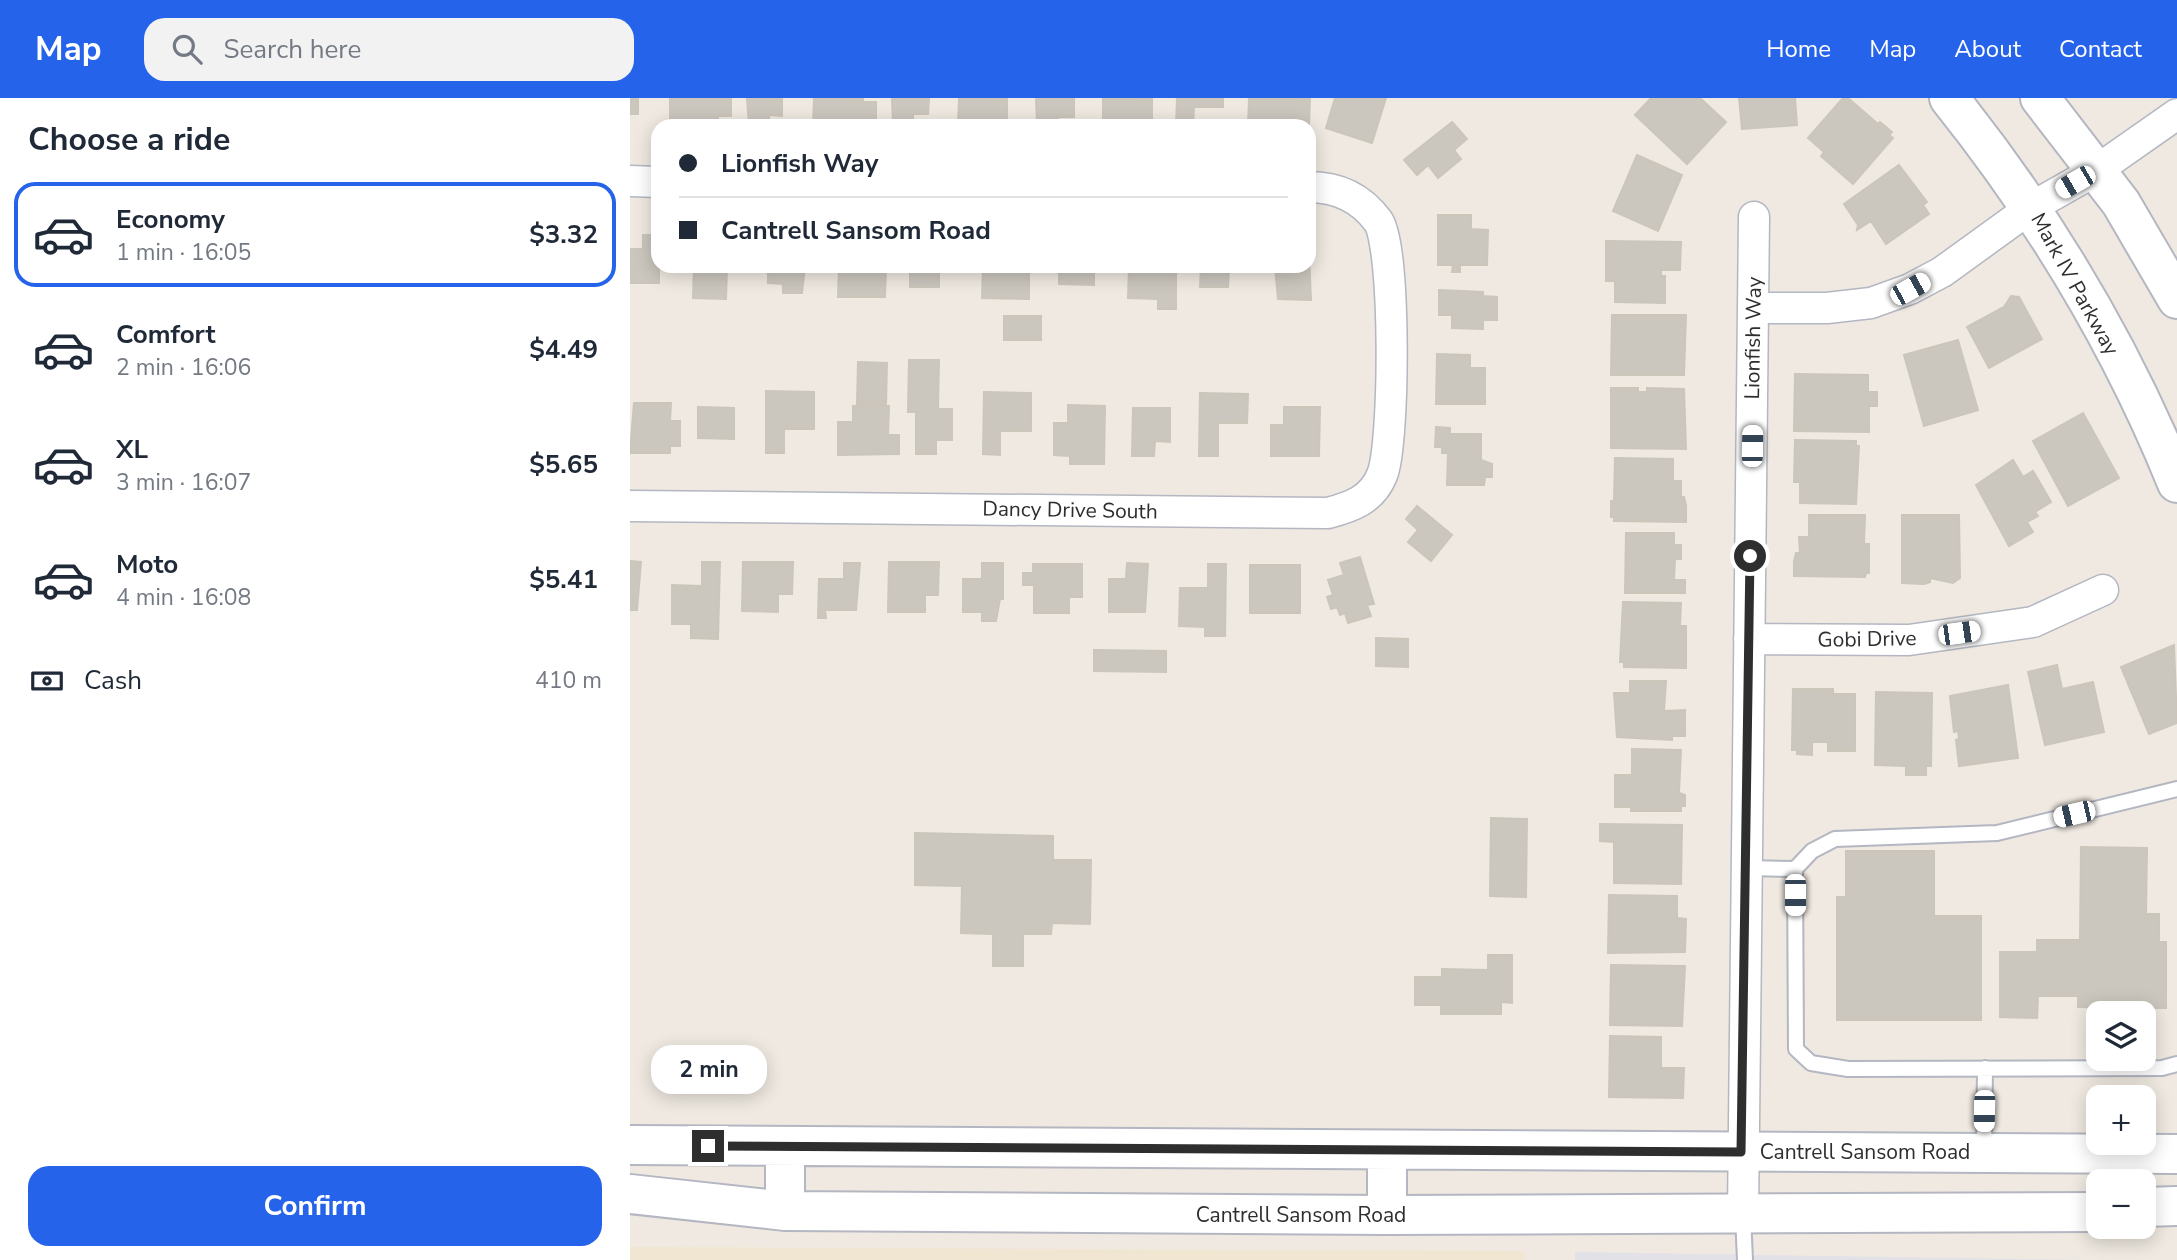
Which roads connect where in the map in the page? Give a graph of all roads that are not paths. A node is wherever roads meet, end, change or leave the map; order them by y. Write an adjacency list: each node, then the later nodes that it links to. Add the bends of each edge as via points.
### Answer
1 (1949, 98): 8 (main road, Mark IV Parkway)
2 (2040, 98): 4 (main road)
3 (2177, 114): 4 (street)
4 (2097, 170): 8 (street); 10 (main road, via 2121,202)
5 (630, 181): 6 (street)
6 (651, 181)
7 (1316, 188): 13 (street, Dancy Drive South, via 1354,196 1380,223 1387,262 1391,434 1382,475 1372,492 1353,507 1328,513)
8 (2032, 207): 11 (street, via 1942,272 1910,289 1871,303 1826,309); 12 (main road, Mark IV Parkway, via 2104,332)
9 (1754, 217): 11 (street, Lionfish Way)
10 (2177, 299)
11 (1754, 309): 15 (street, Lionfish Way)
12 (2177, 483)
13 (630, 506)
14 (2103, 590): 15 (street, Gobi Drive, via 2033,622 1909,640)
15 (1749, 639): 17 (street, Lionfish Way)
16 (2177, 789): 18 (lane, via 1997,833 1835,839 1812,851)
17 (1746, 868): 18 (lane); 24 (street, Lionfish Way)
18 (1795, 869): 20 (lane, via 1796,1049 1811,1063 1848,1069)
19 (2177, 1064): 20 (lane, via 2162,1068)
20 (1986, 1068): 25 (lane)
21 (630, 1146): 22 (main road, Cantrell Sansom Road)
22 (785, 1147): 23 (main road, Cantrell Sansom Road); 30 (main road)
23 (1387, 1151): 24 (main road, Cantrell Sansom Road); 32 (main road)
24 (1741, 1152): 25 (main road, Cantrell Sansom Road); 33 (street, Lionfish Way)
25 (1984, 1152): 26 (main road, Cantrell Sansom Road)
26 (2177, 1154)
27 (630, 1194): 30 (main road, Cantrell Sansom Road)
28 (2177, 1206): 29 (main road)
29 (2156, 1207)
30 (785, 1211): 32 (main road, Cantrell Sansom Road)
31 (2086, 1212): 33 (main road, Cantrell Sansom Road)
32 (1387, 1215): 33 (main road, Cantrell Sansom Road)
33 (1743, 1215): 34 (lane)
34 (1745, 1260)

